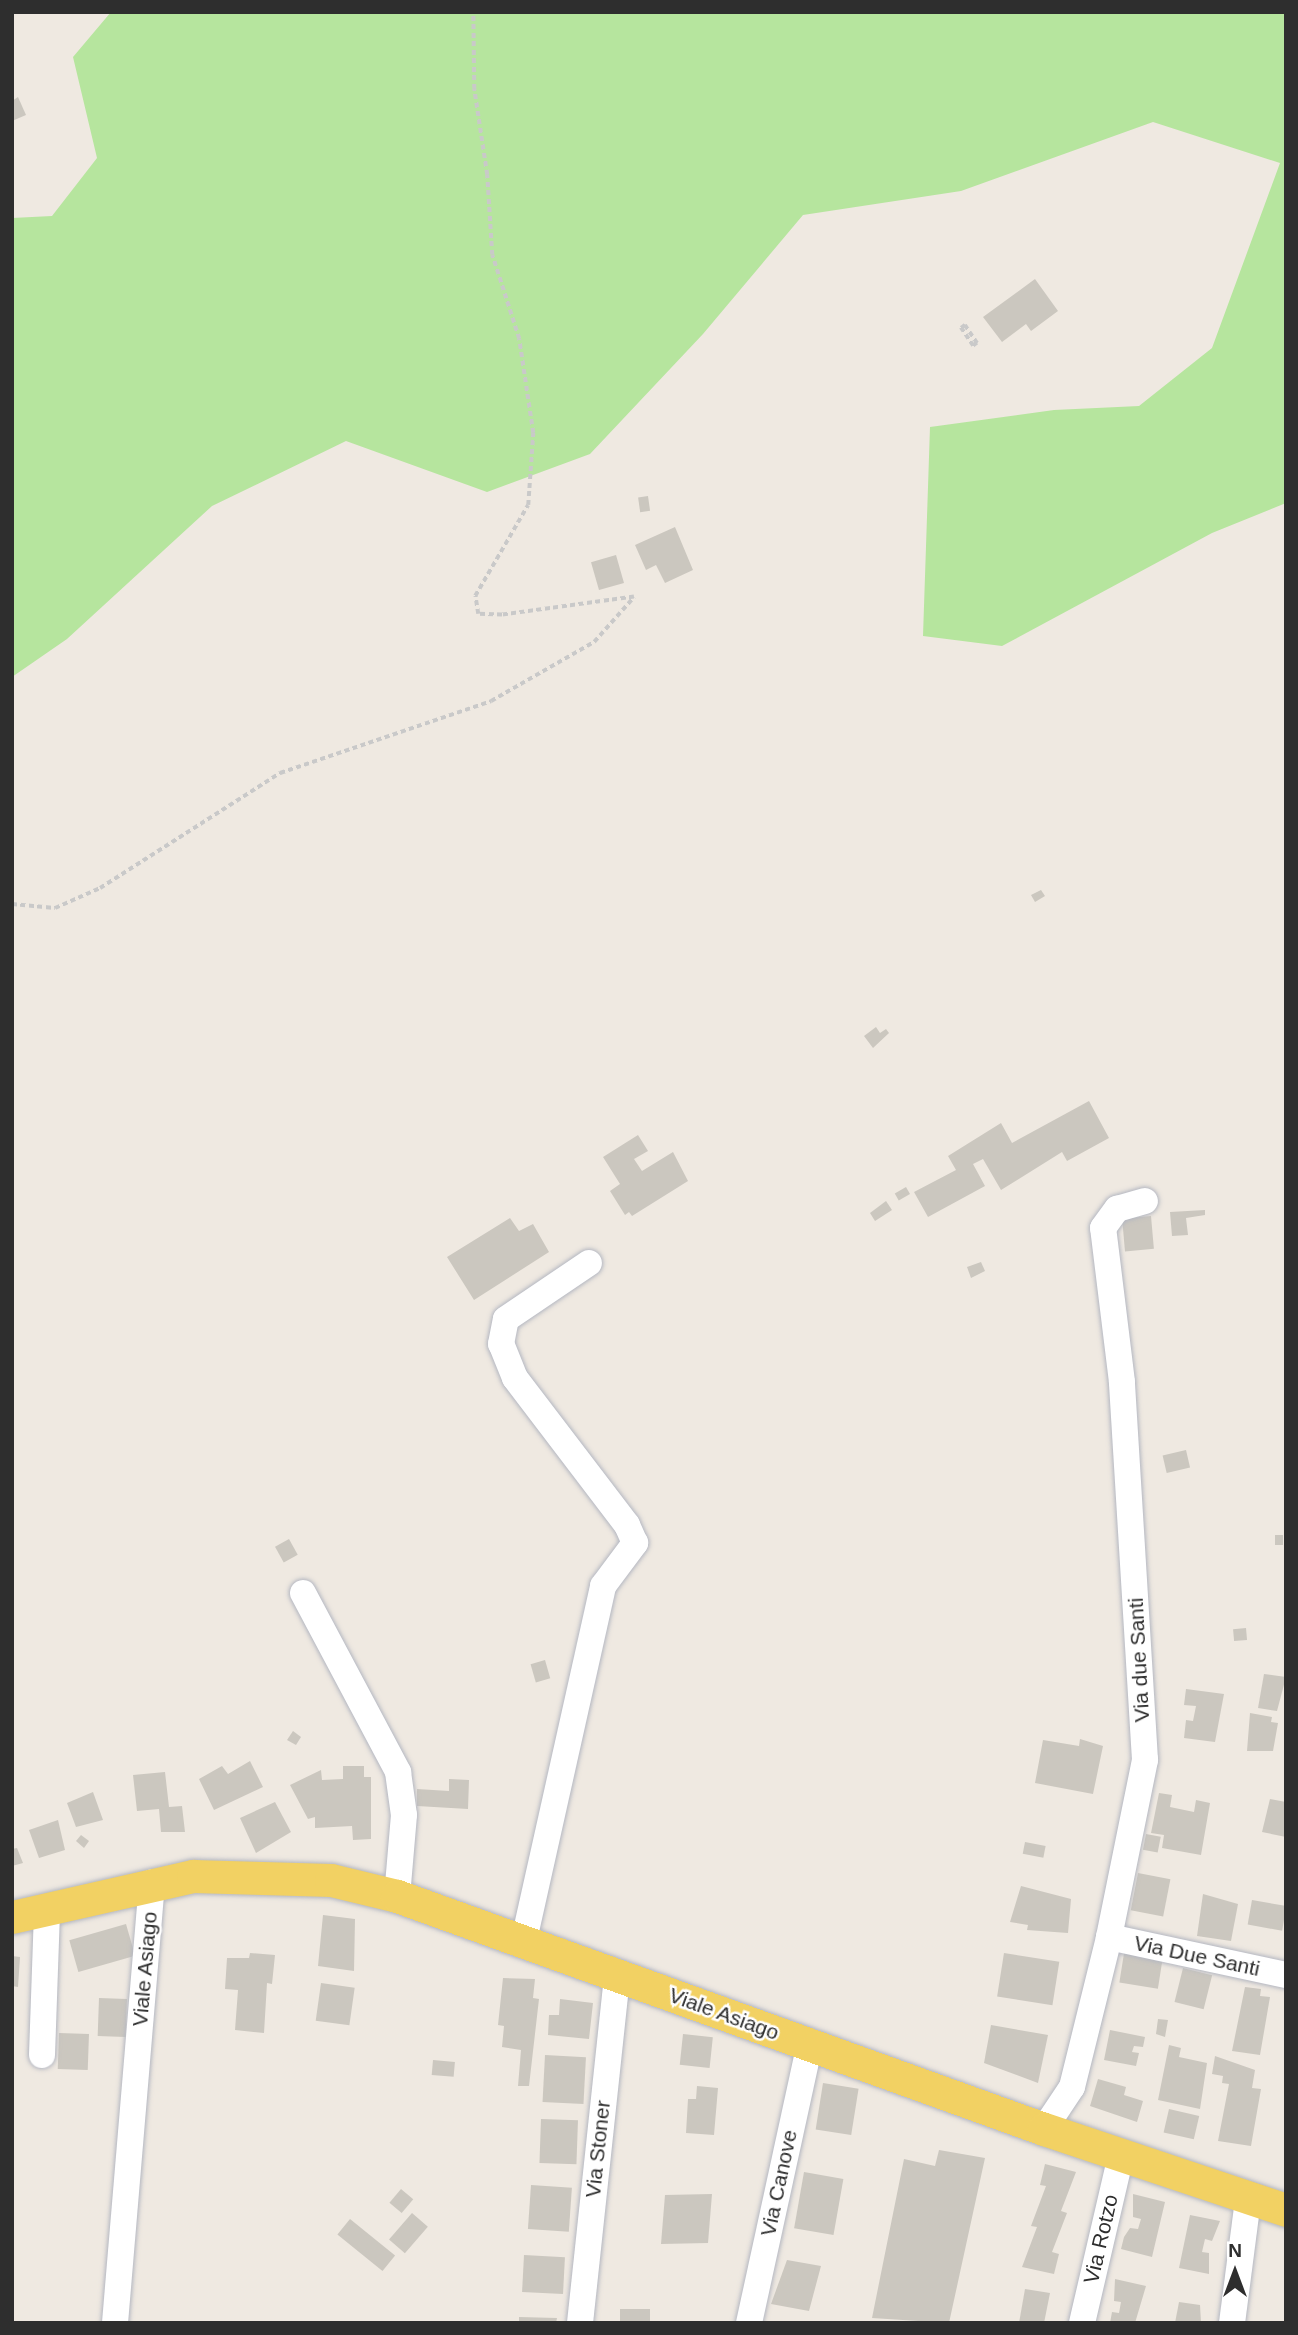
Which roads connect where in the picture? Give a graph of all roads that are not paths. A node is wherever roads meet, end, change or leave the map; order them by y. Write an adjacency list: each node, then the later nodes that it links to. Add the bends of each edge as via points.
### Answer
1 (1145, 1201): 8 (street, Via due Santi, via 1117,1209 1103,1228 1122,1382 1145,1760)
2 (589, 1263): 9 (street, via 506,1319 500,1344 515,1378 627,1525 635,1543 603,1586)
3 (303, 1594): 5 (street, via 398,1772 404,1815)
4 (152, 1883): 5 (main road, Viale Asiago, via 193,1876 262,1875 331,1880); 6 (main road, Viale Asiago); 18 (street, Viale Asiago)
5 (397, 1896): 9 (main road, Viale Asiago)
6 (47, 1909): 7 (main road, Viale Asiago); 13 (street)
7 (12, 1917)
8 (1109, 1937): 11 (street, Via Due Santi); 14 (street, Via due Santi, via 1072,2087)
9 (524, 1940): 10 (main road, Viale Asiago)
10 (617, 1975): 12 (main road, Viale Asiago); 19 (street, Via Stoner)
11 (1286, 1975)
12 (810, 2044): 14 (main road, Viale Asiago); 20 (street, Via Canove)
13 (41, 2055)
14 (1044, 2129): 15 (main road, Viale Asiago)
15 (1121, 2156): 16 (main road, Viale Asiago); 21 (street, Via Rotzo)
16 (1248, 2199): 17 (main road, Viale Asiago); 22 (street)
17 (1286, 2210)
18 (115, 2323)
19 (580, 2323)
20 (749, 2323)
21 (1082, 2323)
22 (1232, 2323)

